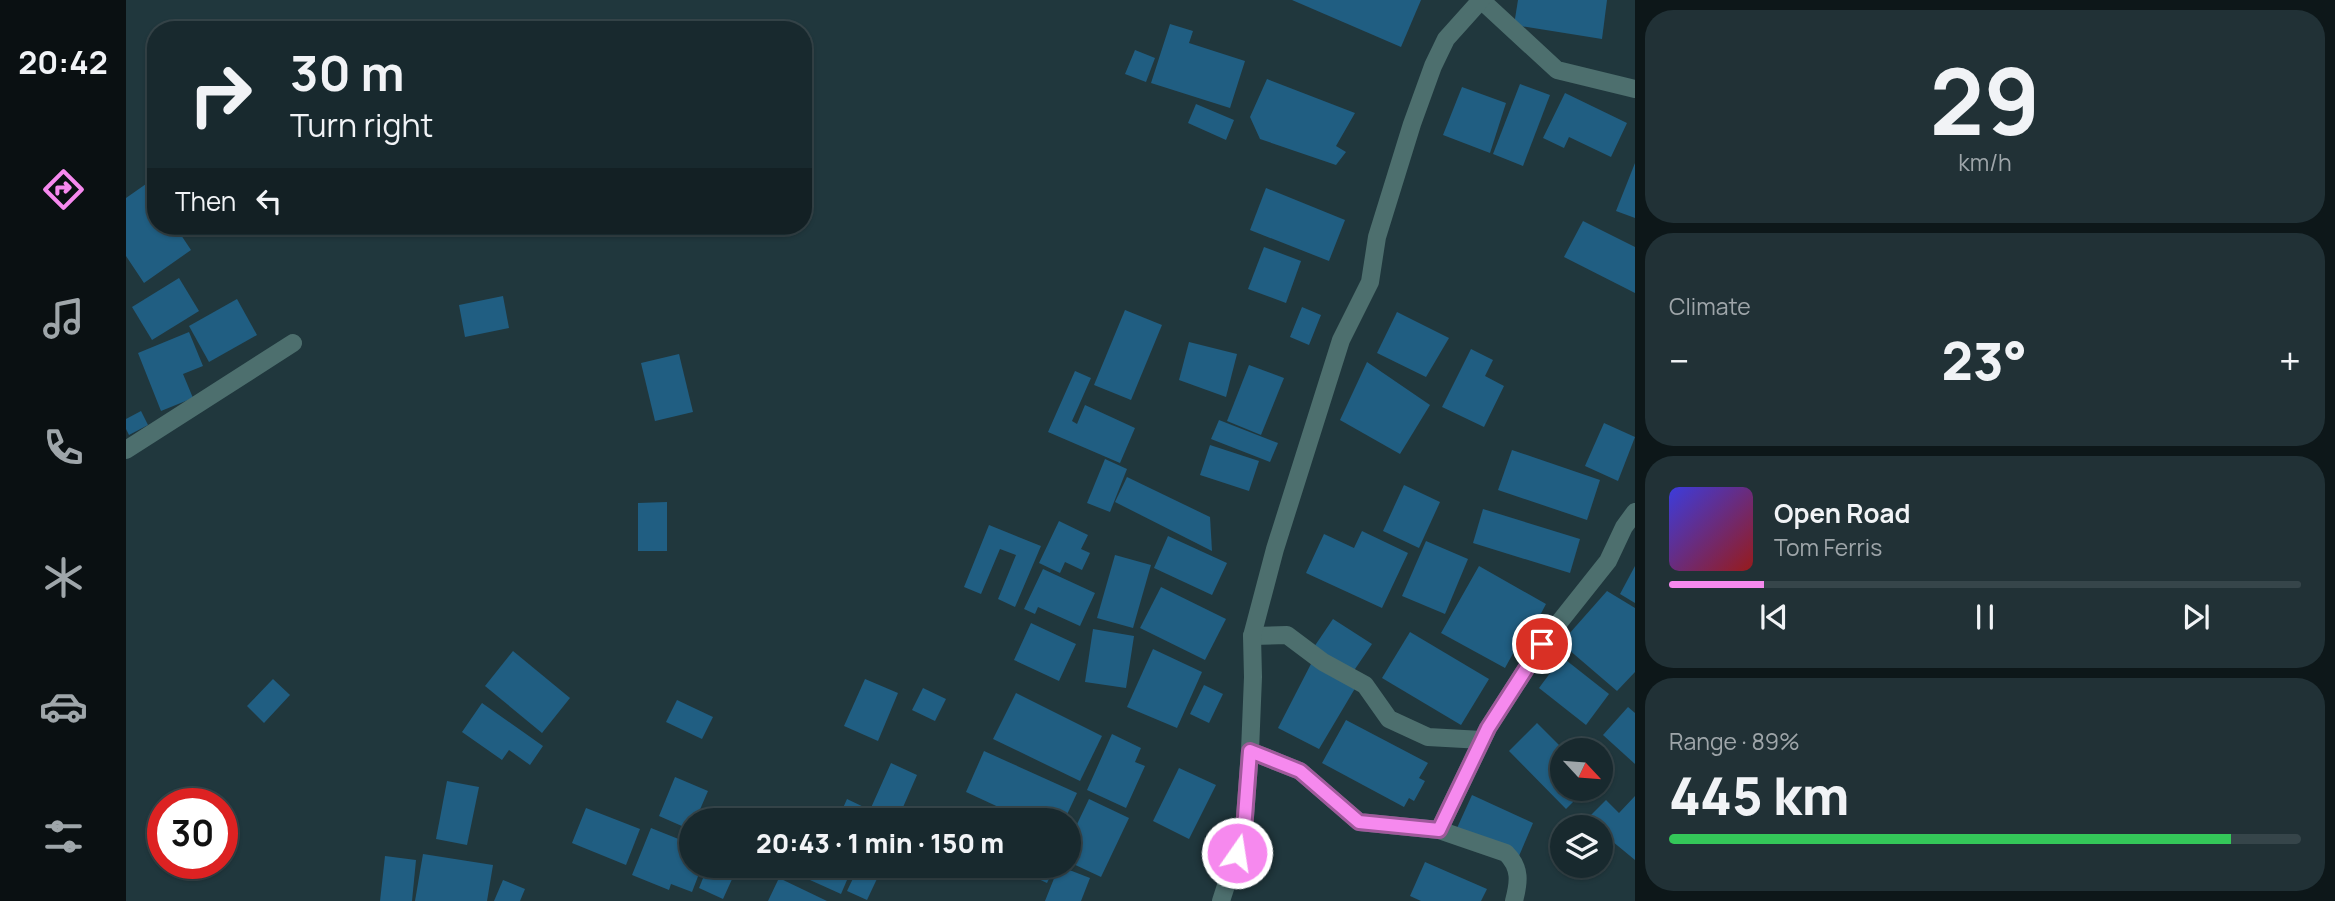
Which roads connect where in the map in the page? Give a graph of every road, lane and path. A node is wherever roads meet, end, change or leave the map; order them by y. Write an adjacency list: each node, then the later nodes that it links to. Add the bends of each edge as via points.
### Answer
1 (1481, 0): 2 (street, via 1557,70); 6 (street, via 1446,39 1429,78 1377,237 1370,282 1341,340)
2 (1635, 89)
3 (293, 343): 4 (street)
4 (126, 450)
5 (1635, 512): 7 (street, via 1608,561 1542,644)
6 (1252, 636): 7 (street, via 1287,635 1364,685 1389,719 1428,737); 8 (street)
7 (1482, 740): 9 (street)
8 (1250, 751): 9 (street, via 1300,771 1359,822); 10 (street, via 1244,830)
9 (1439, 830): 11 (street, via 1506,853 1514,861 1519,879)
10 (1221, 901)
11 (1514, 901)

